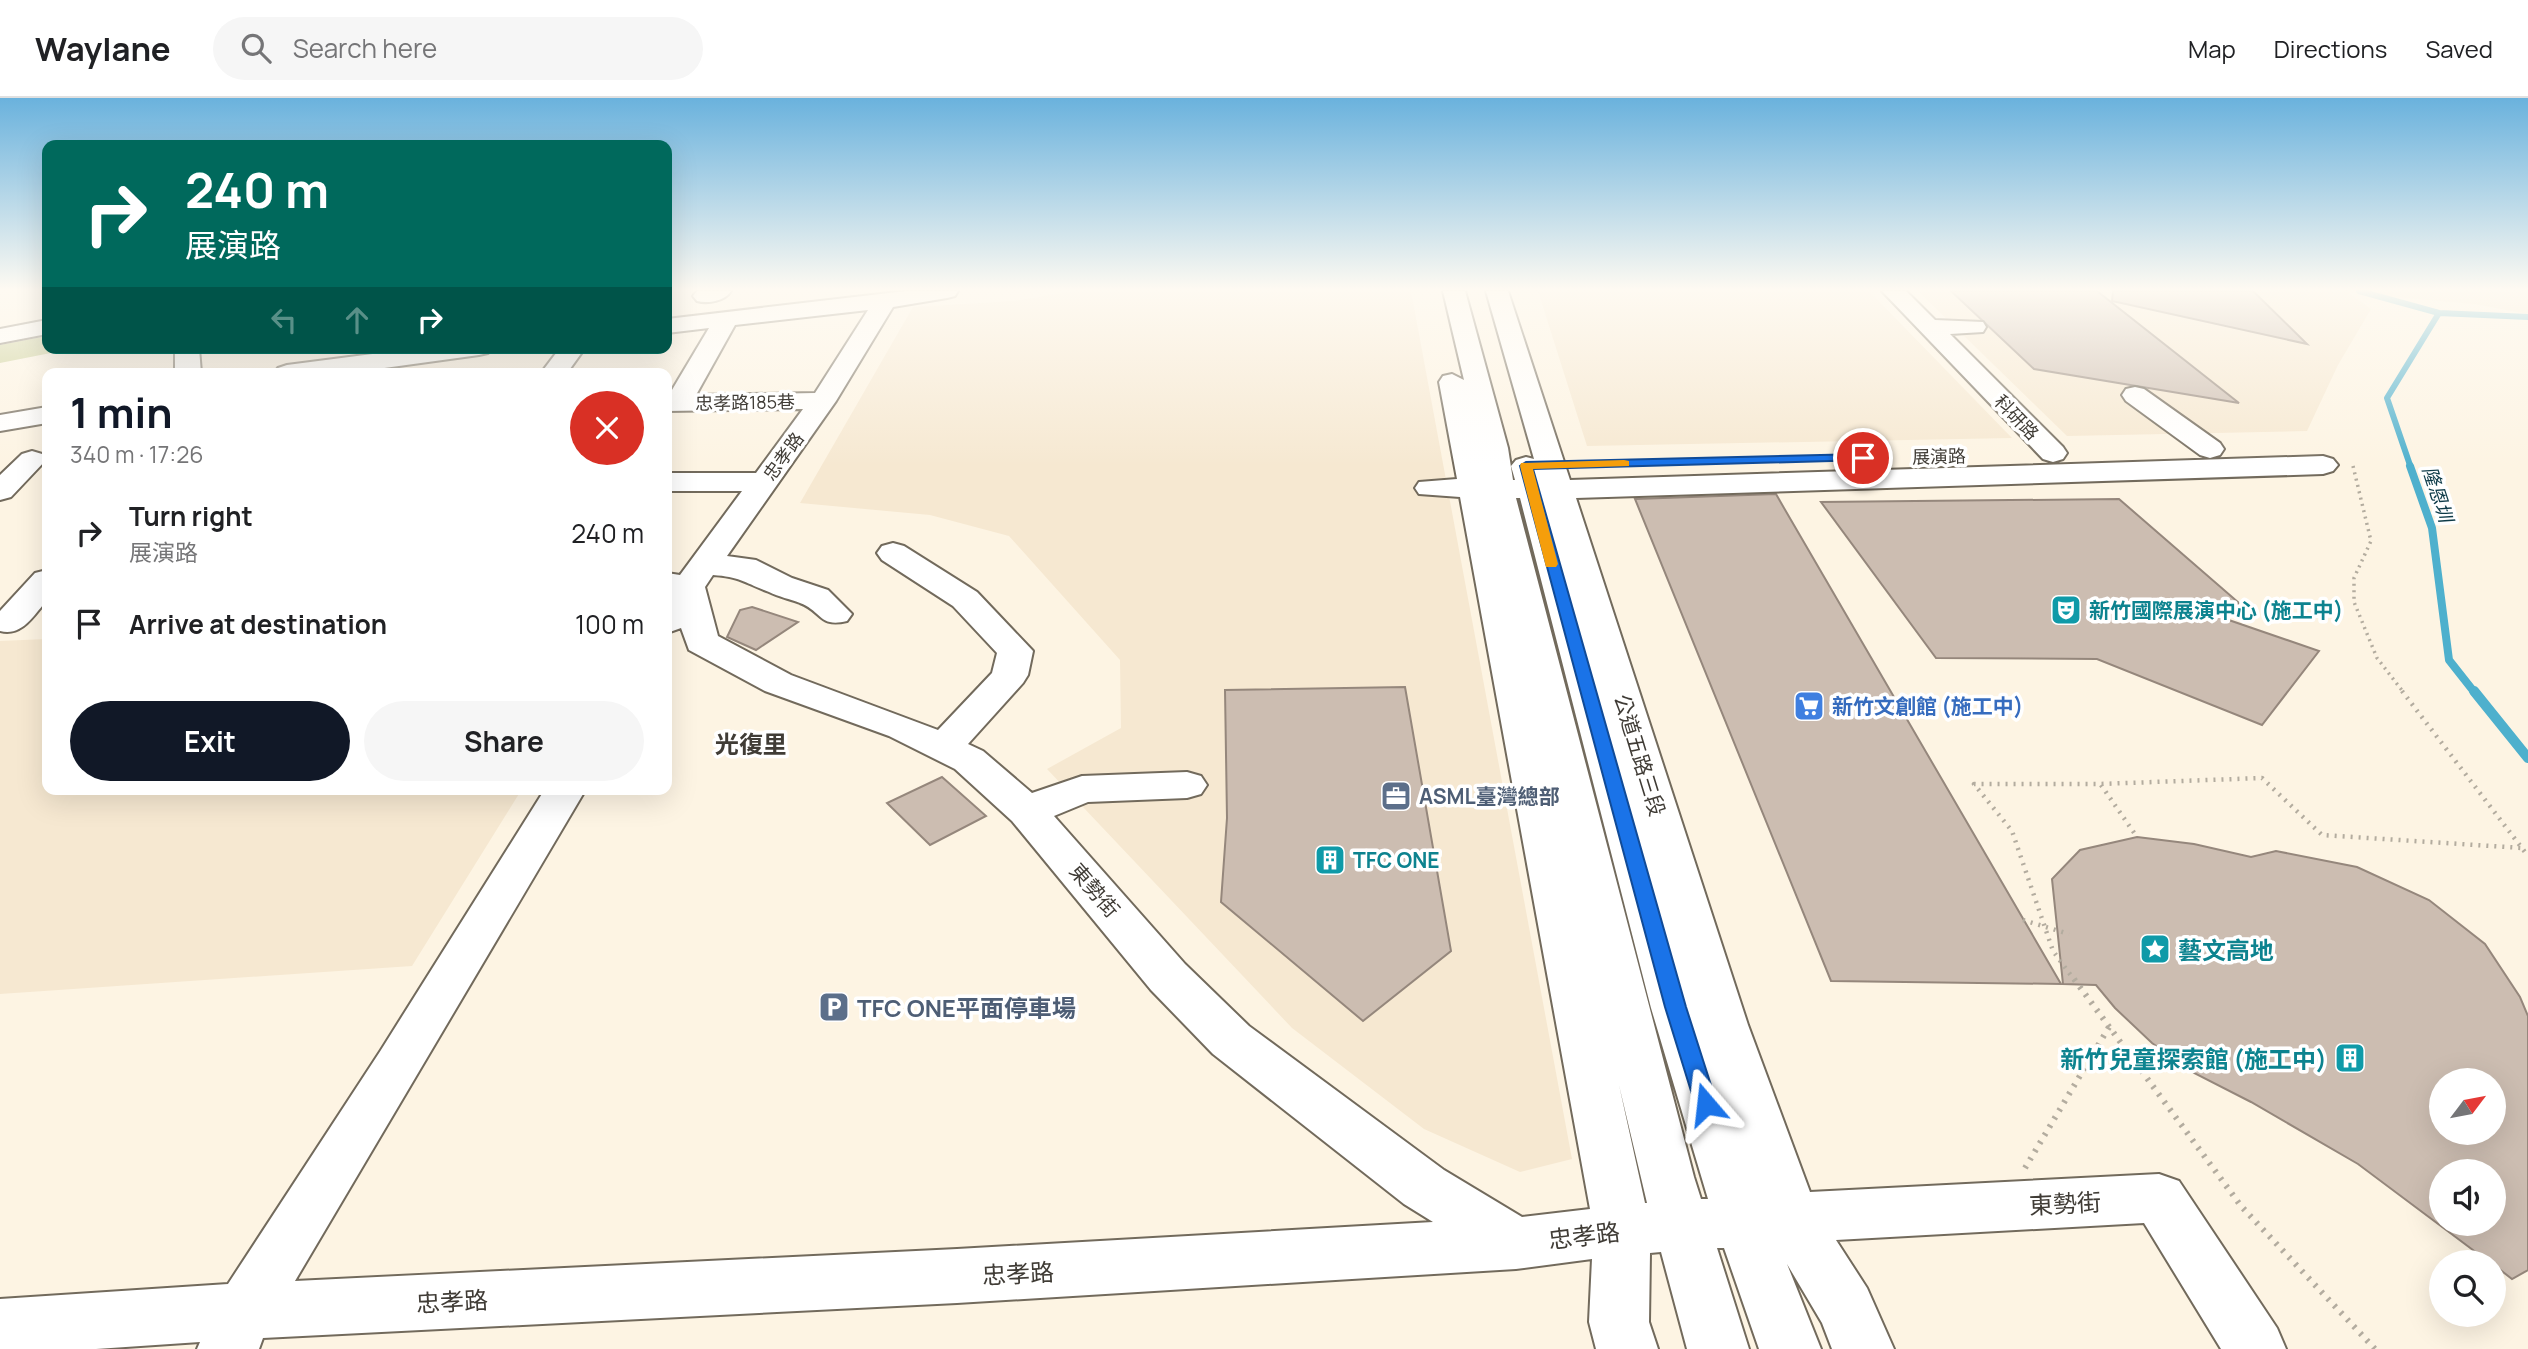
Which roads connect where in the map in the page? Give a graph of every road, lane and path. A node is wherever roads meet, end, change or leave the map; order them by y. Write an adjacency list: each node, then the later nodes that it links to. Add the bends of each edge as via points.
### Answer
1 (707, 349): 16 (street)
2 (849, 349): 15 (street, 忠孝路)
3 (1458, 349): 23 (street, 公道五路三段)
4 (1469, 349): 23 (street, 公道五路三段, via 1494,448)
5 (1493, 349): 23 (street, 公道五路三段, via 1523,448)
6 (1502, 349): 23 (street, 公道五路三段)
7 (1950, 349): 20 (street, 科研路)
8 (324, 354): 11 (street)
9 (431, 354): 12 (street)
10 (568, 354): 13 (street)
11 (301, 368)
12 (320, 368)
13 (558, 368)
14 (2135, 395): 19 (street)
15 (822, 401): 16 (street, 忠孝路185巷); 24 (street, 忠孝路)
16 (672, 403)
17 (42, 416): 18 (street)
18 (0, 423)
19 (2210, 449): 20 (street, 展演路); 22 (street, 展演路, via 2276,448)
20 (2053, 453): 23 (street, 展演路)
21 (32, 460): 27 (street)
22 (2323, 465): 23 (street); 40 (path, via 2354,465 2371,541 2354,578 2354,602 2376,658)
23 (1512, 478): 26 (street); 46 (street, 公道五路三段, via 1675,1007); 47 (street, 公道五路三段); 48 (street, 公道五路三段, via 1584,1033)
24 (765, 481): 25 (street); 30 (street, 忠孝路)
25 (672, 482)
26 (1430, 488)
27 (0, 491)
28 (893, 553): 34 (street, via 965,599 1016,651 1010,675)
29 (42, 585): 33 (street)
30 (679, 589): 31 (street, via 744,567 816,597); 34 (street, 東勢街, via 702,642 778,683)
31 (835, 614)
32 (42, 622): 33 (street)
33 (4, 624)
34 (943, 747): 38 (street, 東勢街, via 969,760)
35 (2100, 784): 39 (path); 40 (path, via 2262,778 2322,835); 44 (path, via 1974,784 2011,831 2053,951)
36 (1187, 785): 38 (street, via 1082,789)
37 (562, 795): 51 (street)
38 (1027, 811): 49 (street, 東勢街, via 1168,977 1231,1040 1424,1187)
39 (2137, 838)
40 (2522, 848): 41 (path)
41 (2528, 856)
42 (2023, 920): 43 (path, bridge)
43 (2069, 934)
44 (2109, 1027): 45 (path); 57 (path, via 2241,1206)
45 (2024, 1168)
46 (1767, 1220): 47 (street, 忠孝路); 54 (street); 55 (street, via 1846,1308); 56 (street, 東勢街, via 2159,1198)
47 (1679, 1226): 48 (street, 忠孝路); 53 (street, 公道五路三段)
48 (1622, 1230): 49 (street, 忠孝路); 52 (street, 公道五路三段, via 1619,1322)
49 (1516, 1243): 51 (street, 忠孝路, via 957,1276)
50 (0, 1327): 51 (street, 忠孝路)
51 (236, 1330)
52 (1627, 1349)
53 (1718, 1349)
54 (1790, 1349)
55 (1863, 1349)
56 (2255, 1349)
57 (2375, 1349)

